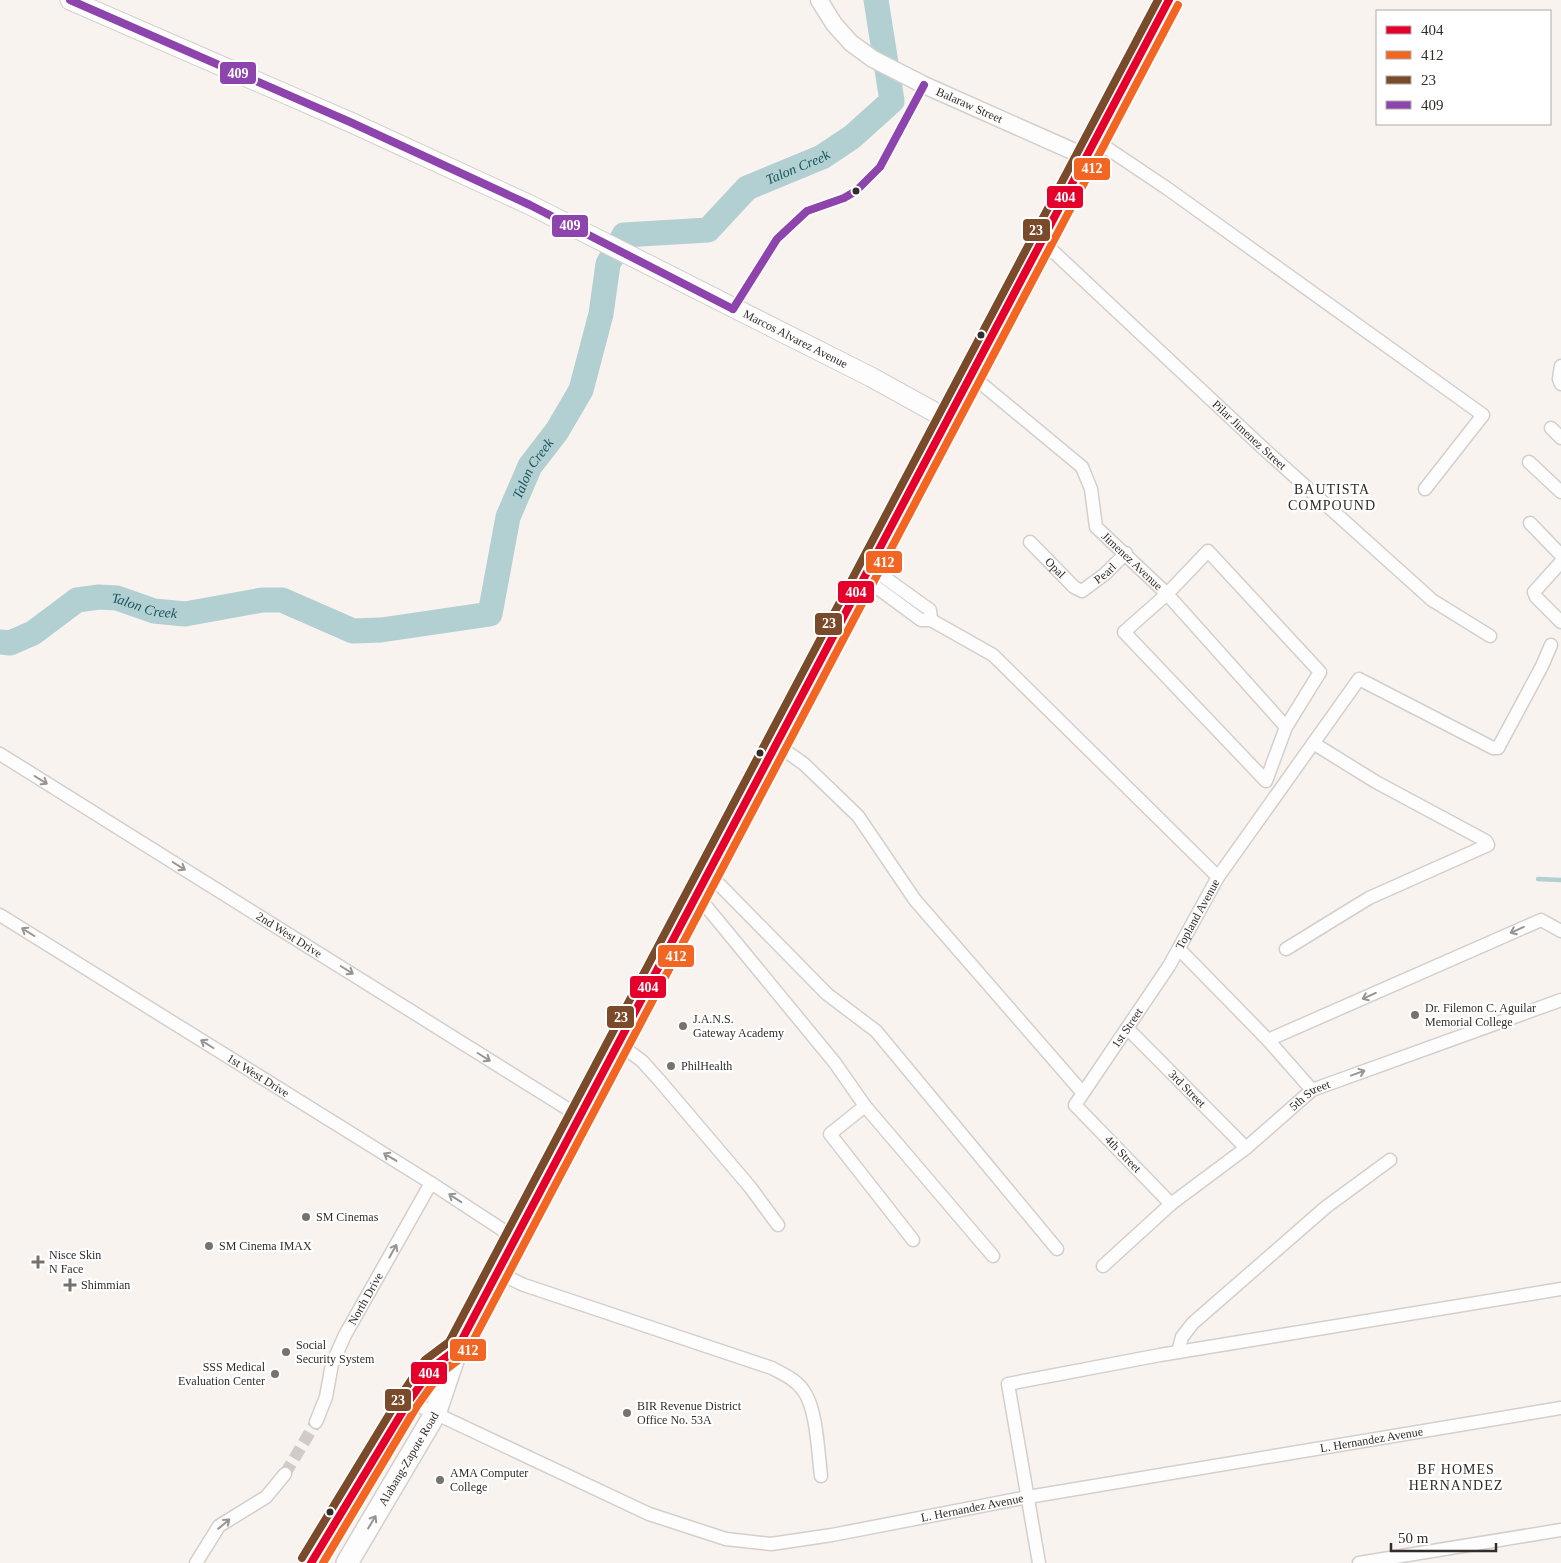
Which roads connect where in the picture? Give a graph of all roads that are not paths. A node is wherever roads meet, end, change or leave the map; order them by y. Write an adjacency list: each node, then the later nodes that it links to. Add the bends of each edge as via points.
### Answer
1 (70, 0): 9 (main road, Marcos Alvarez Avenue, via 355,124 530,205)
2 (819, 0): 4 (street, Balaraw Street, via 834,24 873,59 924,85)
3 (1169, 0): 4 (highway, Alabang-Zapote Road)
4 (1090, 149): 5 (highway, Alabang-Zapote Road); 13 (street, via 1168,189 1483,415)
5 (1042, 241): 7 (highway, Alabang-Zapote Road); 23 (street, Pilar Jimenez Street, via 1262,448 1432,600)
6 (1561, 366): 8 (street)
7 (971, 375): 9 (highway, Alabang-Zapote Road); 17 (street, Jimenez Avenue, via 1082,467 1091,489 1096,526)
8 (1561, 384)
9 (947, 419): 19 (highway, Alabang-Zapote Road)
10 (1551, 428): 11 (street)
11 (1561, 438)
12 (1530, 462): 14 (street)
13 (1425, 489)
14 (1561, 492)
15 (1530, 523): 18 (street)
16 (1030, 542): 20 (street, Opal, via 1074,587)
17 (1126, 553): 20 (street, Pearl); 21 (street, Jimenez Avenue)
18 (1560, 563): 22 (street, via 1537,586 1534,594)
19 (867, 573): 27 (highway, Alabang-Zapote Road); 30 (street, Topland Avenue, via 889,589 930,610 931,620 993,655)
20 (1082, 591)
21 (1167, 594): 25 (street, Jimenez Avenue); 25 (street, via 1208,551 1320,672); 25 (street, via 1124,632 1266,781)
22 (1561, 622)
23 (1490, 636)
24 (1550, 645): 26 (street, via 1498,748 1359,678)
25 (1286, 727)
26 (1313, 743): 30 (street); 35 (street, via 1488,845 1369,898)
27 (776, 744): 29 (highway, Alabang-Zapote Road); 41 (street, via 804,764 858,816 915,900)
28 (0, 754): 44 (street, 2nd West Drive, one-way to 44)
29 (707, 872): 31 (highway, Alabang-Zapote Road); 52 (street, via 827,994 876,1031)
30 (1218, 877): 34 (street, Topland Avenue)
31 (696, 894): 39 (highway, Alabang-Zapote Road); 43 (street, via 835,1063)
32 (0, 915): 47 (street, 1st West Drive, one-way to 32)
33 (1561, 931): 38 (street, one-way to 38, via 1541,920)
34 (1178, 949): 37 (street, 1st Street); 38 (street, Topland Avenue)
35 (1286, 949)
36 (1561, 1000): 40 (street, 5th Street, one-way to 36)
37 (1128, 1029): 41 (street, 1st Street); 45 (street, 3rd Street)
38 (1268, 1040): 40 (street, Topland Avenue)
39 (618, 1044): 44 (highway, Alabang-Zapote Road); 49 (street, via 642,1061 660,1081)
40 (1312, 1090): 45 (street, 5th Street)
41 (1082, 1092): 42 (street, 1st Street)
42 (1075, 1105): 48 (street, 4th Street)
43 (865, 1106): 51 (street, via 830,1134); 53 (street)
44 (579, 1116): 50 (highway, Alabang-Zapote Road)
45 (1246, 1148): 48 (street, 5th Street)
46 (1390, 1160): 58 (street, via 1326,1208 1193,1323 1183,1334)
47 (431, 1183): 50 (street, 1st West Drive, one-way to 47); 62 (street, North Drive, one-way to 47, via 326,1397 332,1364 345,1335)
48 (1171, 1204): 54 (street, 5th Street)
49 (778, 1225)
50 (514, 1238): 55 (highway, Alabang-Zapote Road)
51 (913, 1240)
52 (1057, 1249)
53 (993, 1256)
54 (1103, 1266)
55 (496, 1272): 57 (highway, Alabang-Zapote Road); 64 (street, via 524,1286 772,1368 791,1378 804,1391 812,1409)
56 (1561, 1289): 58 (street)
57 (457, 1349): 59 (highway, Alabang-Zapote Road, via 433,1367); 61 (highway, Alabang-Zapote Road)
58 (1178, 1352): 65 (street, via 1008,1384)
59 (409, 1401): 61 (street, L. Hernandez Avenue); 68 (highway, Alabang-Zapote Road)
60 (1561, 1408): 65 (street, L. Hernandez Avenue)
61 (435, 1414): 65 (street, L. Hernandez Avenue, via 649,1514 726,1539 771,1544); 69 (highway, Alabang-Zapote Road, one-way to 61)
62 (316, 1422)
63 (285, 1474): 67 (street, one-way to 63, via 220,1526 266,1497)
64 (821, 1476)
65 (1028, 1498): 70 (street)
66 (1561, 1530): 71 (street)
67 (196, 1563)
68 (311, 1563)
69 (347, 1563)
70 (1039, 1563)
71 (1359, 1563)

